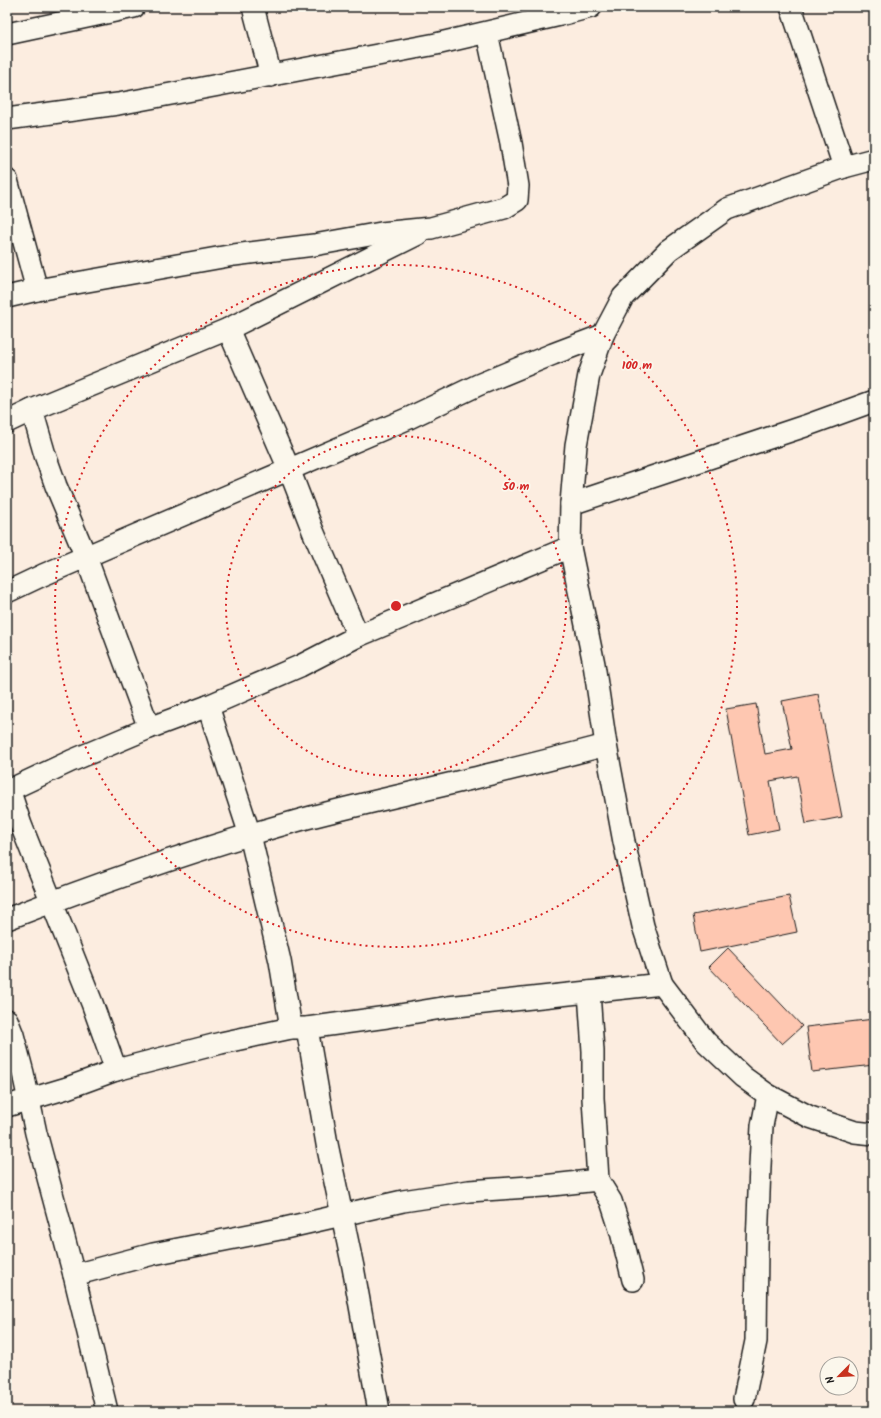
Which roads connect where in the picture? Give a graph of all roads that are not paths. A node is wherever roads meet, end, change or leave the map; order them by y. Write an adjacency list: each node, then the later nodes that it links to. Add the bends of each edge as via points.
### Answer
1 (132, 7): 7 (street)
2 (253, 7): 8 (street)
3 (591, 7): 5 (street)
4 (791, 7): 11 (street)
5 (559, 11): 6 (street)
6 (487, 33): 8 (street); 13 (street, via 511,143 518,186 517,200 504,208)
7 (7, 34)
8 (272, 76): 9 (street, via 118,104)
9 (7, 119)
10 (874, 159): 11 (street)
11 (844, 167): 17 (street, via 728,209 669,250 623,297)
12 (7, 180): 14 (street)
13 (431, 228): 14 (street, via 234,255); 16 (street)
14 (37, 290): 15 (street)
15 (7, 298)
16 (228, 329): 19 (street); 21 (street)
17 (603, 335): 21 (street, via 484,382 409,418); 22 (street, via 589,375 576,445)
18 (874, 401): 22 (street)
19 (32, 410): 20 (street); 24 (street, via 56,486)
20 (7, 422)
21 (289, 469): 24 (street); 26 (street)
22 (571, 504): 23 (street)
23 (570, 548): 26 (street); 29 (street, via 594,664)
24 (86, 557): 25 (street); 28 (street)
25 (7, 592)
26 (358, 636): 27 (street, via 300,666)
27 (208, 706): 28 (street); 31 (street)
28 (149, 728): 30 (street)
29 (606, 745): 31 (street); 34 (street, via 643,926)
30 (8, 790): 32 (street)
31 (250, 834): 32 (street); 37 (street, via 280,961)
32 (52, 902): 33 (street); 38 (street)
33 (7, 919)
34 (662, 984): 35 (street); 39 (street, via 706,1042 743,1077)
35 (589, 992): 37 (street, via 448,1007); 43 (street)
36 (7, 1020): 40 (street)
37 (299, 1028): 38 (street, via 221,1043); 44 (street)
38 (116, 1070): 40 (street, via 67,1088)
39 (768, 1095): 42 (street, via 810,1117 855,1132); 47 (street, via 762,1126 760,1166 756,1341)
40 (28, 1098): 41 (street); 45 (street)
41 (7, 1106)
42 (874, 1134)
43 (598, 1180): 44 (street, via 469,1191 403,1201); 46 (street, via 611,1201)
44 (342, 1215): 45 (street, via 153,1254); 49 (street)
45 (74, 1275): 48 (street)
46 (633, 1280)
47 (744, 1399)
48 (107, 1411)
49 (379, 1411)

